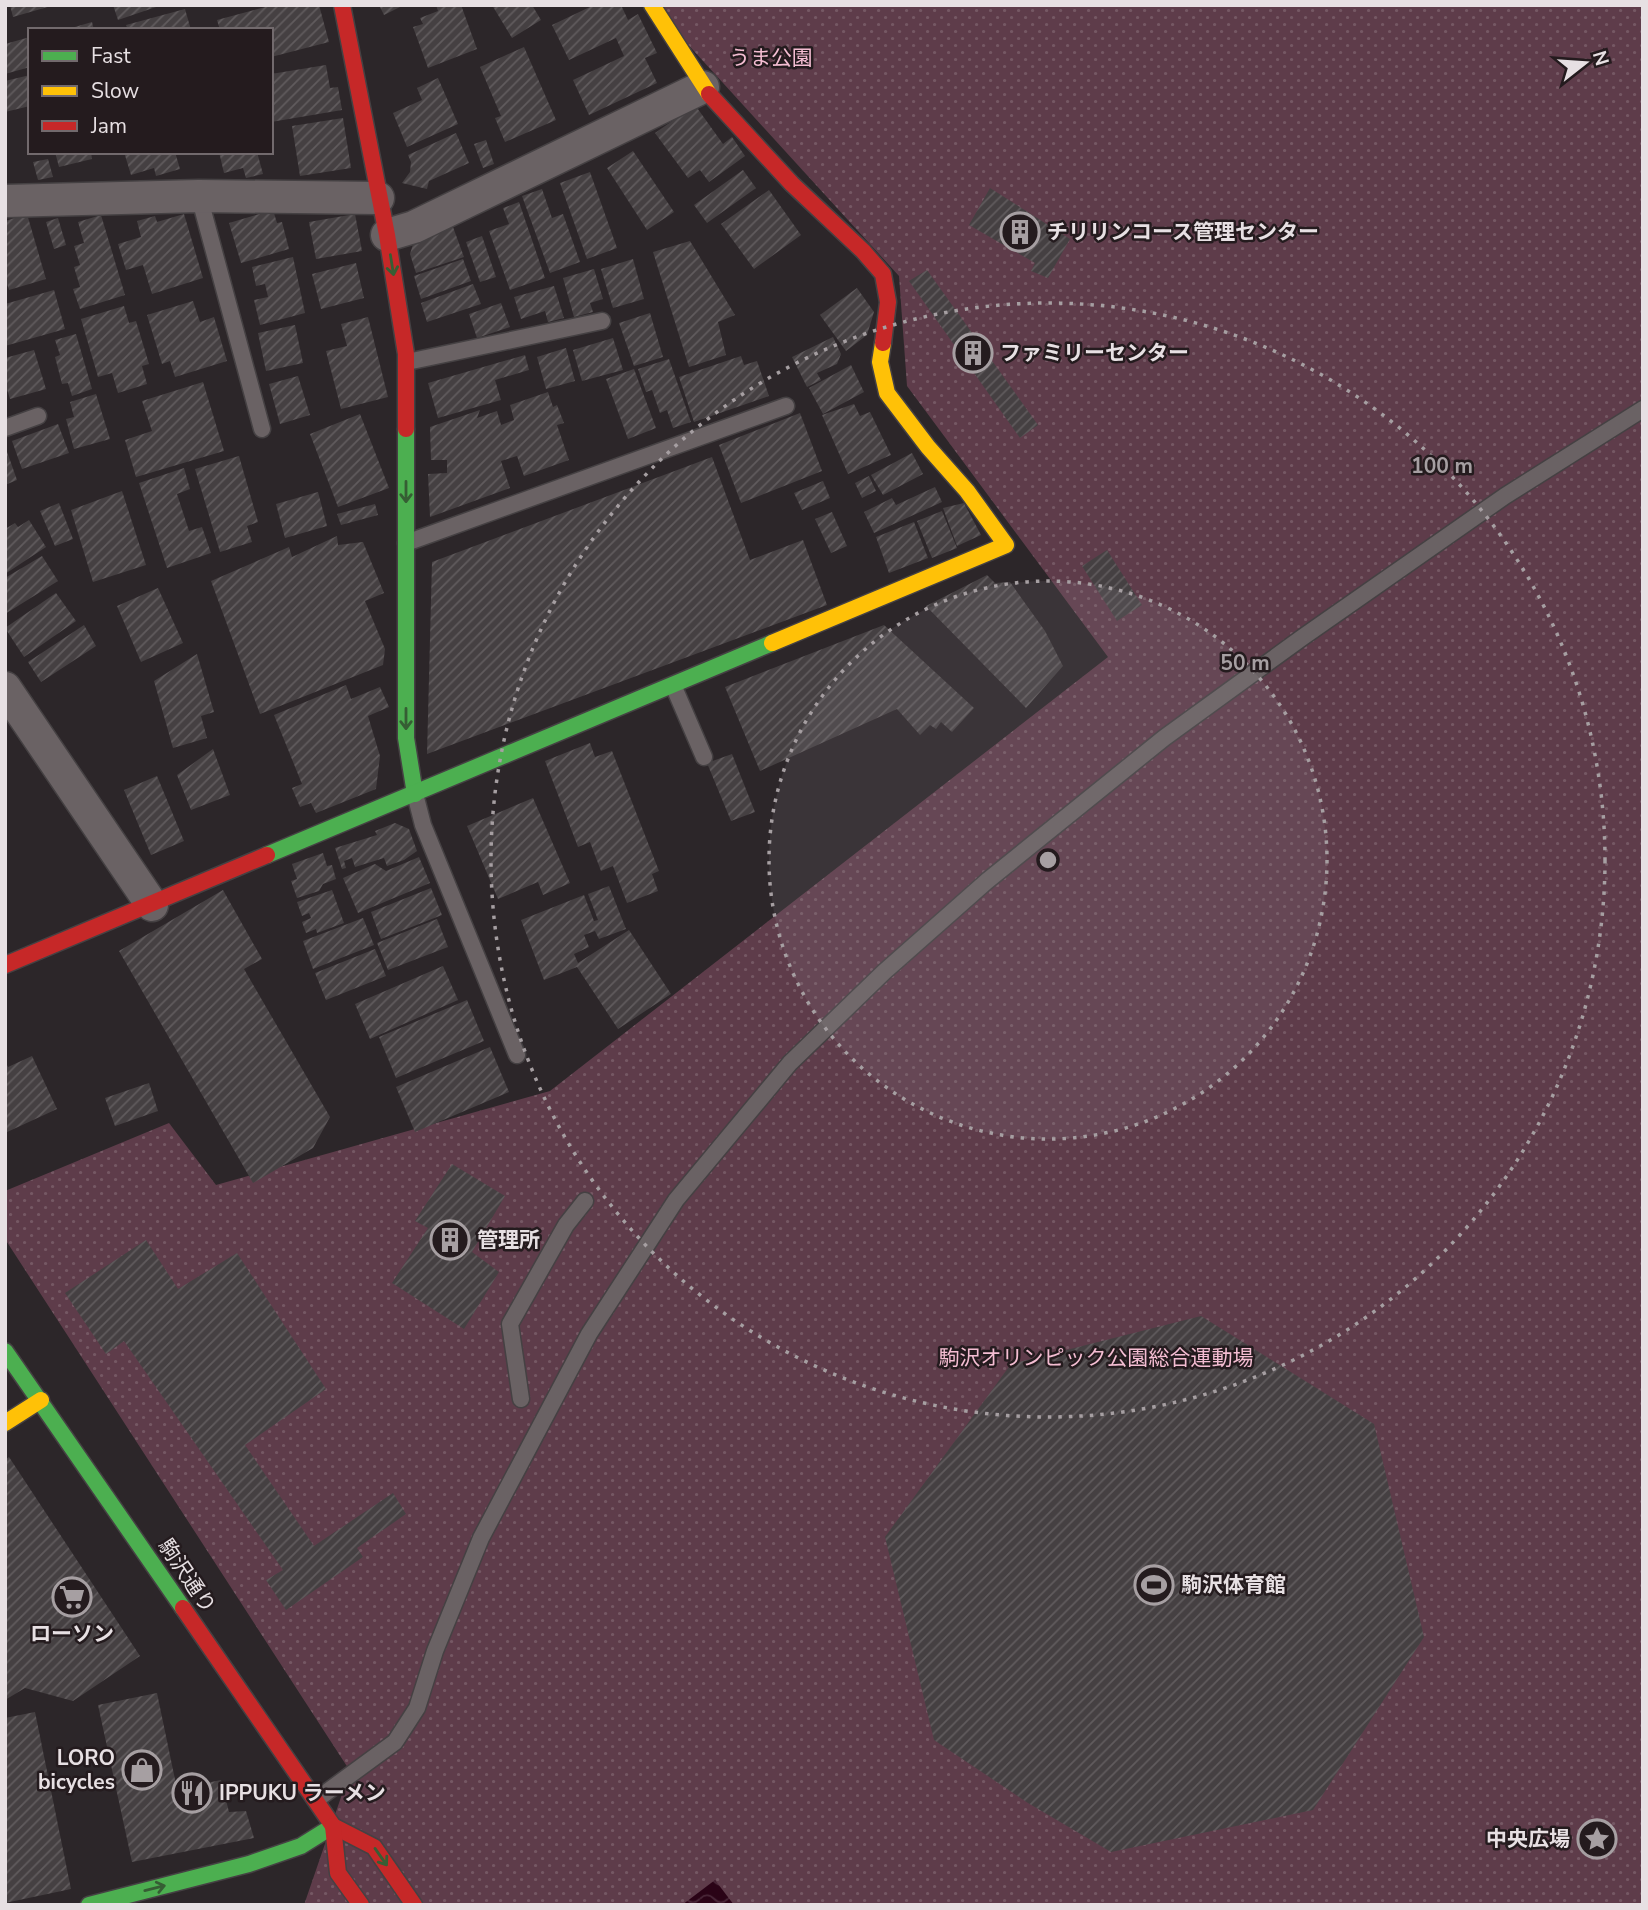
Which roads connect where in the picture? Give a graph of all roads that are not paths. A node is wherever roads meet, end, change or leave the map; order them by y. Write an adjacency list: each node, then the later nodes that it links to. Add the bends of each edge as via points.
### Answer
1 (342, 5): 5 (street)
2 (652, 5): 3 (street)
3 (703, 87): 7 (street, via 414,227); 16 (street, via 883,274 888,302 880,362 887,393 1006,545)
4 (199, 196): 5 (street); 6 (street); 14 (lane)
5 (379, 198): 7 (street)
6 (5, 201)
7 (387, 235): 9 (street, one-way to 9)
8 (602, 321): 9 (lane)
9 (407, 362): 15 (street, one-way to 15)
10 (786, 406): 15 (lane)
11 (1643, 410): 28 (lane, via 1505,496 1164,738 987,881 884,971 790,1063 676,1199 589,1334 481,1538 417,1708 395,1742)
12 (38, 416): 13 (lane)
13 (5, 428)
14 (262, 429)
15 (405, 543): 19 (street, one-way to 19, via 406,738)
16 (673, 685): 18 (lane); 19 (street)
17 (5, 688): 20 (street)
18 (704, 757)
19 (415, 794): 20 (street); 22 (lane, via 423,825)
20 (152, 905): 21 (street)
21 (5, 965)
22 (517, 1055)
23 (585, 1201): 25 (lane, via 510,1324)
24 (5, 1351): 26 (street, 駒沢通り)
25 (521, 1399)
26 (41, 1401): 27 (street); 28 (street, 駒沢通り)
27 (5, 1423)
28 (316, 1800): 29 (street, 駒沢通り)
29 (333, 1826): 30 (street, one-way to 29, via 249,1864 301,1846); 31 (street, 駒沢通り, via 338,1873); 32 (street, 駒沢通り, one-way to 32, via 374,1847)
30 (89, 1905)
31 (360, 1905)
32 (414, 1905)

